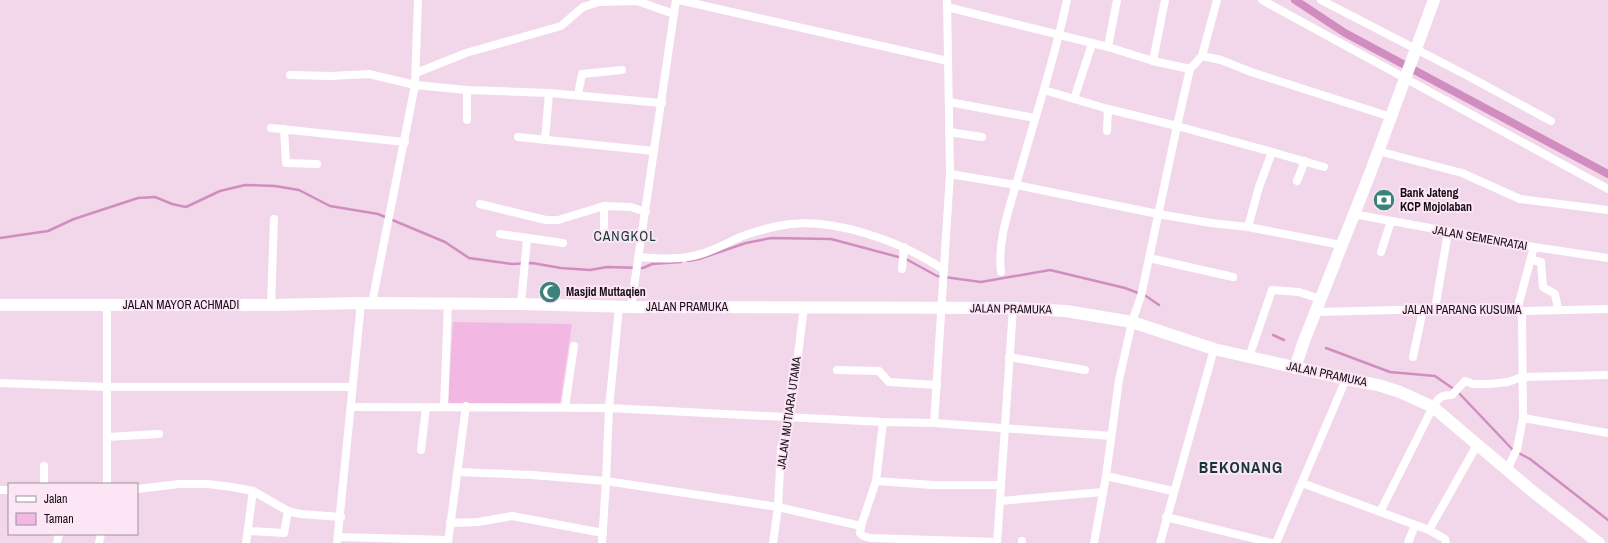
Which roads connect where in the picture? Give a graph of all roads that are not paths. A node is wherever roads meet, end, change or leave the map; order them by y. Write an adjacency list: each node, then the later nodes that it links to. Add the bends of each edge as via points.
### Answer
1 (418, 0): 21 (street)
2 (678, 0): 11 (street); 17 (street)
3 (1067, 0): 12 (street)
4 (1117, 0): 14 (street)
5 (1165, 0): 18 (street)
6 (1217, 0): 16 (street)
7 (1262, 0): 23 (street)
8 (1321, 0): 15 (street)
9 (1434, 0): 15 (main road)
10 (947, 3): 12 (street); 17 (street)
11 (674, 14): 21 (street, via 637,1 599,2 583,7 561,26 466,53); 31 (street)
12 (1060, 36): 13 (street); 26 (street)
13 (1092, 44): 14 (street); 29 (street)
14 (1108, 47): 18 (street)
15 (1416, 51): 23 (main road); 36 (street)
16 (1202, 56): 19 (street); 33 (street)
17 (948, 61): 30 (street)
18 (1153, 61): 19 (street)
19 (1190, 69): 37 (street)
20 (622, 70): 28 (street, via 581,75)
21 (416, 73): 24 (street)
22 (290, 75): 24 (street, via 369,74)
23 (1407, 75): 33 (main road); 55 (street)
24 (415, 85): 25 (street); 45 (street)
25 (467, 90): 27 (street); 35 (street)
26 (1044, 90): 29 (street); 34 (street)
27 (549, 93): 28 (street); 44 (street)
28 (578, 95): 31 (street)
29 (1074, 99): 32 (street)
30 (949, 102): 34 (street); 41 (street)
31 (662, 103): 46 (street)
32 (1108, 109): 37 (street); 40 (street)
33 (1391, 117): 47 (main road)
34 (1036, 118): 54 (street)
35 (467, 120)
36 (1551, 121)
37 (1177, 126): 48 (street); 60 (street)
38 (271, 128): 39 (street)
39 (284, 129): 45 (street); 50 (street, via 286,163)
40 (1107, 131)
41 (949, 132): 43 (street); 52 (street)
42 (518, 137): 44 (street)
43 (982, 137)
44 (545, 140): 46 (street)
45 (405, 142): 83 (street, via 389,222)
46 (654, 151): 59 (street)
47 (1378, 151): 58 (street, via 1462,173 1520,200); 61 (main road)
48 (1272, 152): 49 (street); 64 (street)
49 (1304, 161): 51 (street); 53 (street)
50 (317, 164)
51 (1324, 167)
52 (950, 174): 54 (street); 80 (street)
53 (1297, 181)
54 (1016, 185): 60 (street); 79 (street, via 1004,226)
55 (1608, 189)
56 (480, 204): 57 (street, via 546,220 558,220)
57 (604, 206): 59 (street, via 631,207); 67 (street)
58 (1608, 210)
59 (646, 212): 77 (street)
60 (1158, 214): 64 (street); 74 (street)
61 (1353, 214): 63 (street, JALAN SEMENRATAI); 71 (main road)
62 (274, 219): 88 (street)
63 (1391, 221): 65 (street, JALAN SEMENRATAI); 73 (street)
64 (1248, 227): 71 (street)
65 (1448, 232): 72 (street, JALAN SEMENRATAI); 94 (street)
66 (500, 234): 68 (street)
67 (604, 234)
68 (527, 238): 69 (street); 85 (street)
69 (563, 243)
70 (904, 246): 77 (street, via 843,229 803,222 778,226 692,256); 78 (street); 80 (street, via 922,255)
71 (1341, 246): 82 (main road)
72 (1534, 247): 75 (street, JALAN SEMENRATAI); 76 (street)
73 (1381, 252)
74 (1149, 258): 81 (street); 100 (street, via 1141,296)
75 (1608, 258)
76 (1532, 260): 97 (street); 98 (street, via 1541,262 1543,287 1555,294)
77 (637, 265): 90 (street)
78 (902, 269)
79 (1001, 272)
80 (944, 274): 92 (street)
81 (1233, 277)
82 (1320, 299): 99 (main road); 104 (street, via 1299,292 1272,290)
83 (367, 303): 84 (main road, JALAN PRAMUKA); 88 (main road, JALAN MAYOR ACHMADI); 115 (street)
84 (448, 303): 85 (main road, JALAN PRAMUKA); 119 (street)
85 (521, 304): 89 (main road, JALAN PRAMUKA)
86 (0, 305): 87 (main road, JALAN MAYOR ACHMADI)
87 (107, 305): 88 (main road, JALAN MAYOR ACHMADI); 114 (street)
88 (271, 305)
89 (619, 307): 90 (main road, JALAN PRAMUKA); 122 (street)
90 (631, 307): 91 (main road, JALAN PRAMUKA)
91 (804, 307): 92 (main road, JALAN PRAMUKA); 123 (street, JALAN MUTIARA UTAMA)
92 (942, 308): 93 (main road, JALAN PRAMUKA); 113 (street)
93 (1013, 308): 100 (main road, JALAN PRAMUKA, via 1066,311); 103 (street)
94 (1435, 309): 96 (street, JALAN PARANG KUSUMA); 97 (street, JALAN PARANG KUSUMA)
95 (1608, 309): 98 (street, JALAN PARANG KUSUMA)
96 (1423, 310): 99 (street, JALAN PARANG KUSUMA); 105 (street)
97 (1519, 310): 98 (street, JALAN PARANG KUSUMA); 110 (street)
98 (1558, 310)
99 (1315, 312): 106 (main road)
100 (1132, 322): 102 (main road, JALAN PRAMUKA); 130 (street, via 1119,380)
101 (574, 346): 120 (street)
102 (1214, 349): 104 (main road, JALAN PRAMUKA); 144 (street)
103 (1009, 357): 108 (street); 127 (street)
104 (1249, 357): 106 (main road, JALAN PRAMUKA)
105 (1413, 357)
106 (1295, 368): 111 (main road, JALAN PRAMUKA)
107 (836, 370): 113 (street, via 879,371 889,382)
108 (1085, 370)
109 (1608, 375): 110 (street)
110 (1522, 377): 121 (street, via 1497,384 1473,384 1465,381 1452,395 1439,397); 124 (street)
111 (1346, 379): 121 (main road, JALAN PRAMUKA, via 1400,392); 140 (street)
112 (0, 383): 114 (street)
113 (937, 385): 126 (street)
114 (107, 387): 115 (street); 131 (street)
115 (351, 387): 117 (street)
116 (466, 406): 119 (street); 120 (street); 135 (street)
117 (351, 407): 118 (street); 150 (street)
118 (426, 407): 119 (street); 133 (street)
119 (444, 407)
120 (565, 407): 122 (street)
121 (1432, 407): 132 (main road, JALAN PRAMUKA); 149 (street)
122 (609, 408): 123 (street); 137 (street)
123 (790, 418): 125 (street); 147 (street, JALAN MUTIARA UTAMA, via 781,448)
124 (1523, 418): 128 (street); 134 (street, via 1518,449)
125 (883, 422): 126 (street); 138 (street)
126 (934, 423): 127 (street)
127 (1003, 429): 130 (street); 141 (street)
128 (1608, 433)
129 (159, 434): 131 (street)
130 (1111, 436): 136 (street)
131 (107, 437): 139 (street)
132 (1477, 445): 134 (main road, JALAN PRAMUKA); 156 (street)
133 (421, 450)
134 (1507, 470): 171 (main road, JALAN PRAMUKA)
135 (458, 472): 137 (street); 152 (street)
136 (1106, 476): 144 (street); 145 (street)
137 (606, 481): 147 (street); 157 (street)
138 (876, 481): 141 (street, via 933,485); 154 (street)
139 (107, 483)
140 (1302, 483): 149 (street); 168 (street)
141 (1001, 485): 146 (street)
142 (138, 489): 143 (street, via 179,484 208,484)
143 (253, 491): 148 (street); 155 (street)
144 (1173, 491): 151 (street)
145 (1103, 492): 146 (street); 165 (street)
146 (1000, 501): 161 (street)
147 (778, 507): 154 (street); 164 (street, JALAN MUTIARA UTAMA)
148 (288, 511): 150 (street); 155 (street, via 284,533)
149 (1380, 512): 153 (street)
150 (341, 517): 158 (street)
151 (1166, 517): 166 (street); 167 (street)
152 (450, 523): 157 (street, via 478,522 512,516); 159 (street)
153 (1415, 525): 156 (street); 169 (street)
154 (861, 526): 160 (street, via 860,532 870,538)
155 (248, 530): 162 (street)
156 (1429, 530): 170 (street, via 1446,539)
157 (603, 532): 163 (street)
158 (338, 540): 159 (street)
159 (448, 541)
160 (959, 542): 161 (street)
161 (997, 542)
162 (246, 543)
163 (602, 543)
164 (773, 543)
165 (1094, 543)
166 (1160, 543)
167 (1272, 543)
168 (1276, 543)
169 (1408, 543)
170 (1446, 543)
171 (1599, 543)

